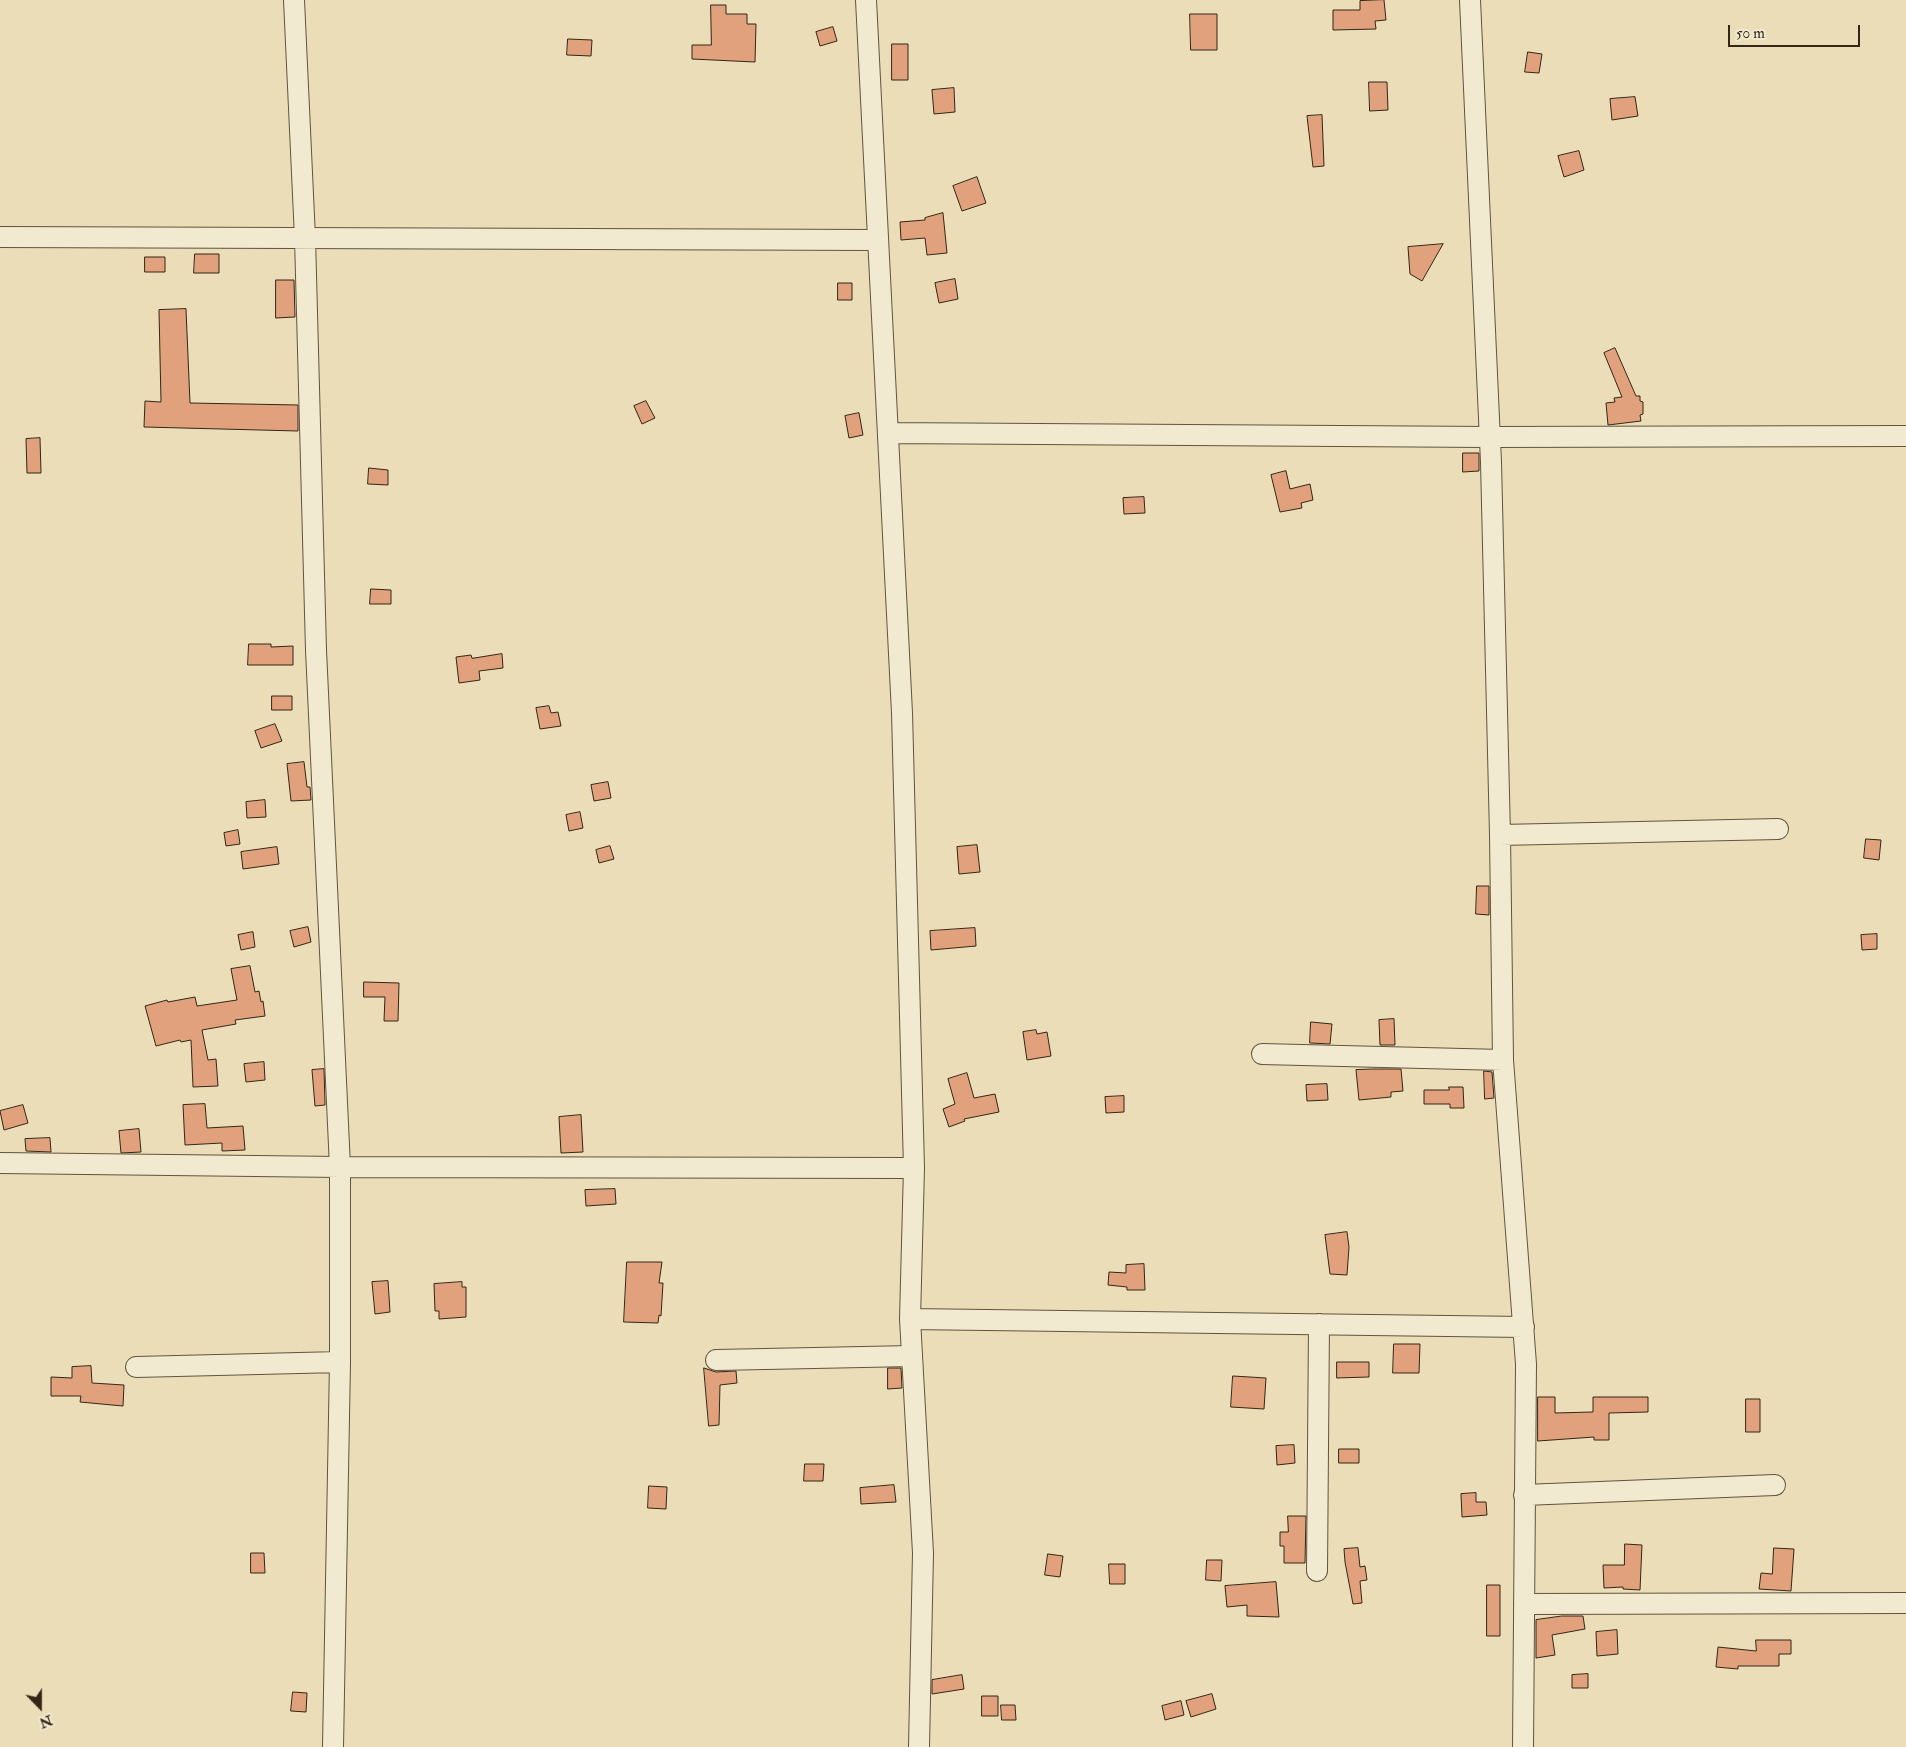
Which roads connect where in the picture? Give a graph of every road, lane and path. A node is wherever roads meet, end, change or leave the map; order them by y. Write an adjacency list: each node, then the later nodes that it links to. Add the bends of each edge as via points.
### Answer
1 (294, 0): 5 (street)
2 (866, 0): 6 (street)
3 (1470, 0): 9 (street)
4 (0, 237): 5 (street)
5 (304, 238): 6 (street); 15 (street, via 316,640)
6 (878, 240): 7 (street)
7 (888, 433): 9 (street); 16 (street, via 902,713)
8 (1906, 436): 9 (street)
9 (1490, 437): 11 (street)
10 (1778, 829): 11 (street)
11 (1500, 834): 13 (street)
12 (1262, 1054): 13 (street)
13 (1503, 1060): 19 (street)
14 (0, 1163): 15 (street)
15 (340, 1167): 16 (street); 22 (street)
16 (914, 1168): 17 (street)
17 (910, 1319): 18 (street); 20 (street)
18 (1319, 1324): 19 (street); 26 (street)
19 (1524, 1327): 25 (street)
20 (912, 1356): 21 (street); 30 (street, via 923,1553)
21 (716, 1360)
22 (340, 1362): 23 (street); 29 (street)
23 (136, 1367)
24 (1775, 1485): 25 (street)
25 (1524, 1496): 28 (street)
26 (1317, 1571)
27 (1906, 1603): 28 (street)
28 (1524, 1604): 31 (street)
29 (333, 1747)
30 (919, 1747)
31 (1522, 1747)

